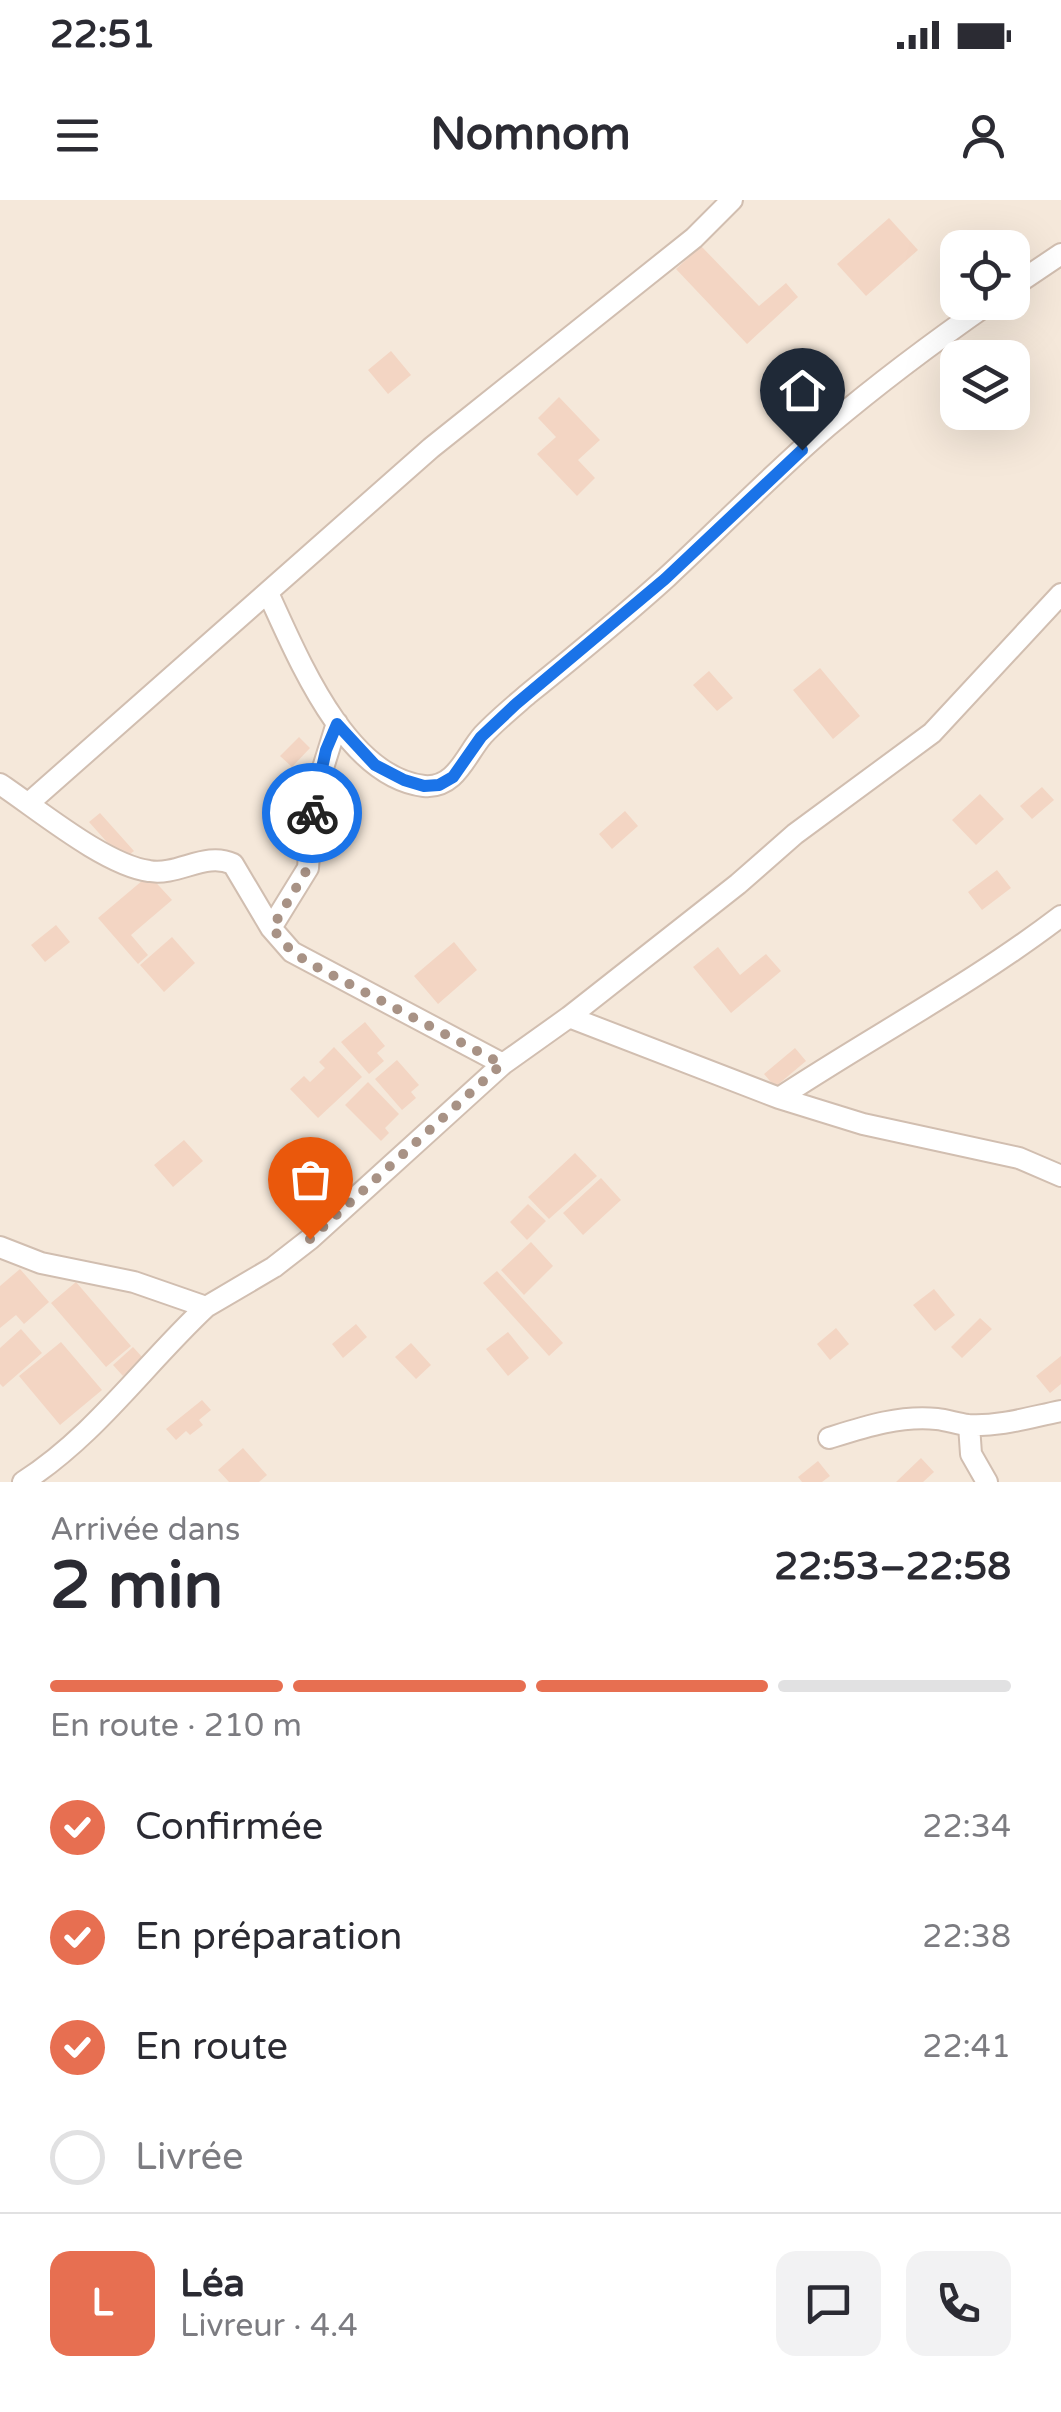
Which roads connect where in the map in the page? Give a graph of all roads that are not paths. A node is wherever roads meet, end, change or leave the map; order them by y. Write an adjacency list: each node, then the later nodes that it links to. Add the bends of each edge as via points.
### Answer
1 (732, 200): 5 (street, via 694,238 431,448)
2 (1061, 254): 3 (street)
3 (1030, 276)
4 (968, 320): 7 (street, via 828,427 665,579 516,704 453,777 424,786 404,780 375,765)
5 (268, 593): 7 (street); 9 (street)
6 (1061, 594): 12 (street, via 932,733)
7 (337, 724): 11 (street, via 313,800 308,868)
8 (0, 784): 9 (street)
9 (30, 802): 11 (street, via 128,866 170,872 210,859 228,861)
10 (1061, 916): 14 (street)
11 (272, 928): 13 (street, via 313,965)
12 (569, 1017): 13 (street); 14 (street)
13 (502, 1064): 17 (street, via 310,1239)
14 (780, 1098): 15 (street, via 863,1124 1019,1158)
15 (1061, 1176)
16 (0, 1247): 17 (street)
17 (206, 1307): 21 (street, via 77,1442)
18 (1061, 1411): 19 (street)
19 (969, 1425): 20 (street, via 906,1419); 22 (street, via 971,1454)
20 (829, 1438)
21 (23, 1482)
22 (987, 1482)

